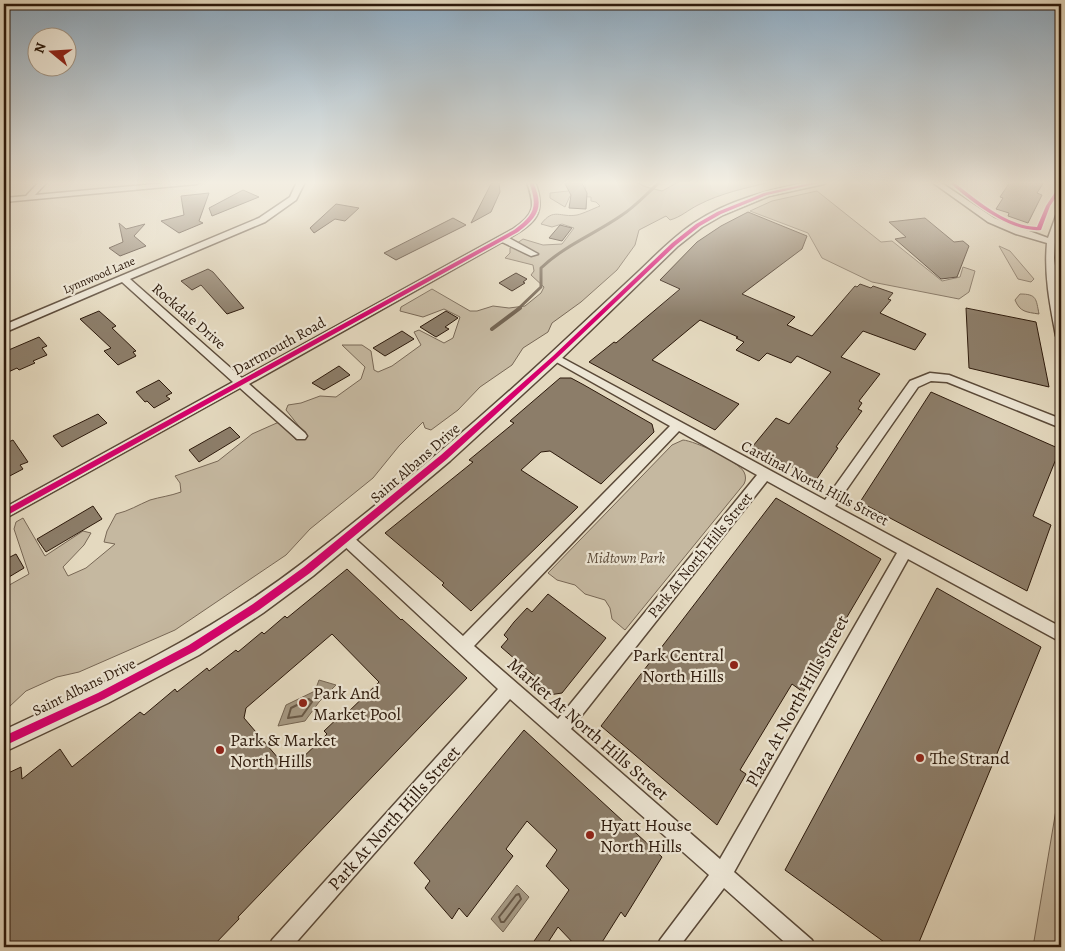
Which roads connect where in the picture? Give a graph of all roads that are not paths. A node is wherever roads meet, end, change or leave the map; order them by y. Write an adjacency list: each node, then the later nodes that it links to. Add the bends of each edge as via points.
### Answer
1 (247, 226): 9 (street, Lynnwood Lane)
2 (523, 226): 6 (street, Dartmouth Road)
3 (696, 226): 12 (street, Saint Albans Drive)
4 (1006, 226): 7 (street)
5 (1056, 226): 7 (street)
6 (503, 239): 8 (street); 13 (street, Dartmouth Road)
7 (1051, 242): 11 (street, via 1051,279)
8 (534, 254)
9 (124, 279): 10 (street, Lynnwood Lane); 13 (street, Rockdale Drive)
10 (4, 329)
11 (1061, 336)
12 (555, 357): 15 (street, Cardinal North Hills Street); 20 (street, Saint Albans Drive, via 444,457)
13 (242, 383): 16 (street, Rockdale Drive); 19 (street, Dartmouth Road)
14 (1061, 424): 18 (street, via 960,382 938,377 923,379 914,384)
15 (677, 426): 17 (street, Cardinal North Hills Street); 23 (street)
16 (301, 436)
17 (765, 474): 18 (street, Cardinal North Hills Street); 25 (street, Park At North Hills Street)
18 (828, 507): 21 (street, Cardinal North Hills Street)
19 (4, 514)
20 (346, 539): 23 (street, Market At North Hills Street); 26 (street, Saint Albans Drive, via 256,607 192,648 101,696)
21 (906, 550): 22 (street, Cardinal North Hills Street); 27 (street, Plaza At North Hills Street)
22 (1061, 635)
23 (463, 646): 24 (street, Market At North Hills Street)
24 (509, 688): 25 (street, Market At North Hills Street); 28 (street, Park At North Hills Street)
25 (560, 730): 27 (street, Market At North Hills Street)
26 (4, 741)
27 (723, 873): 29 (street); 30 (street, Market At North Hills Street)
28 (279, 947)
29 (667, 947)
30 (805, 947)

